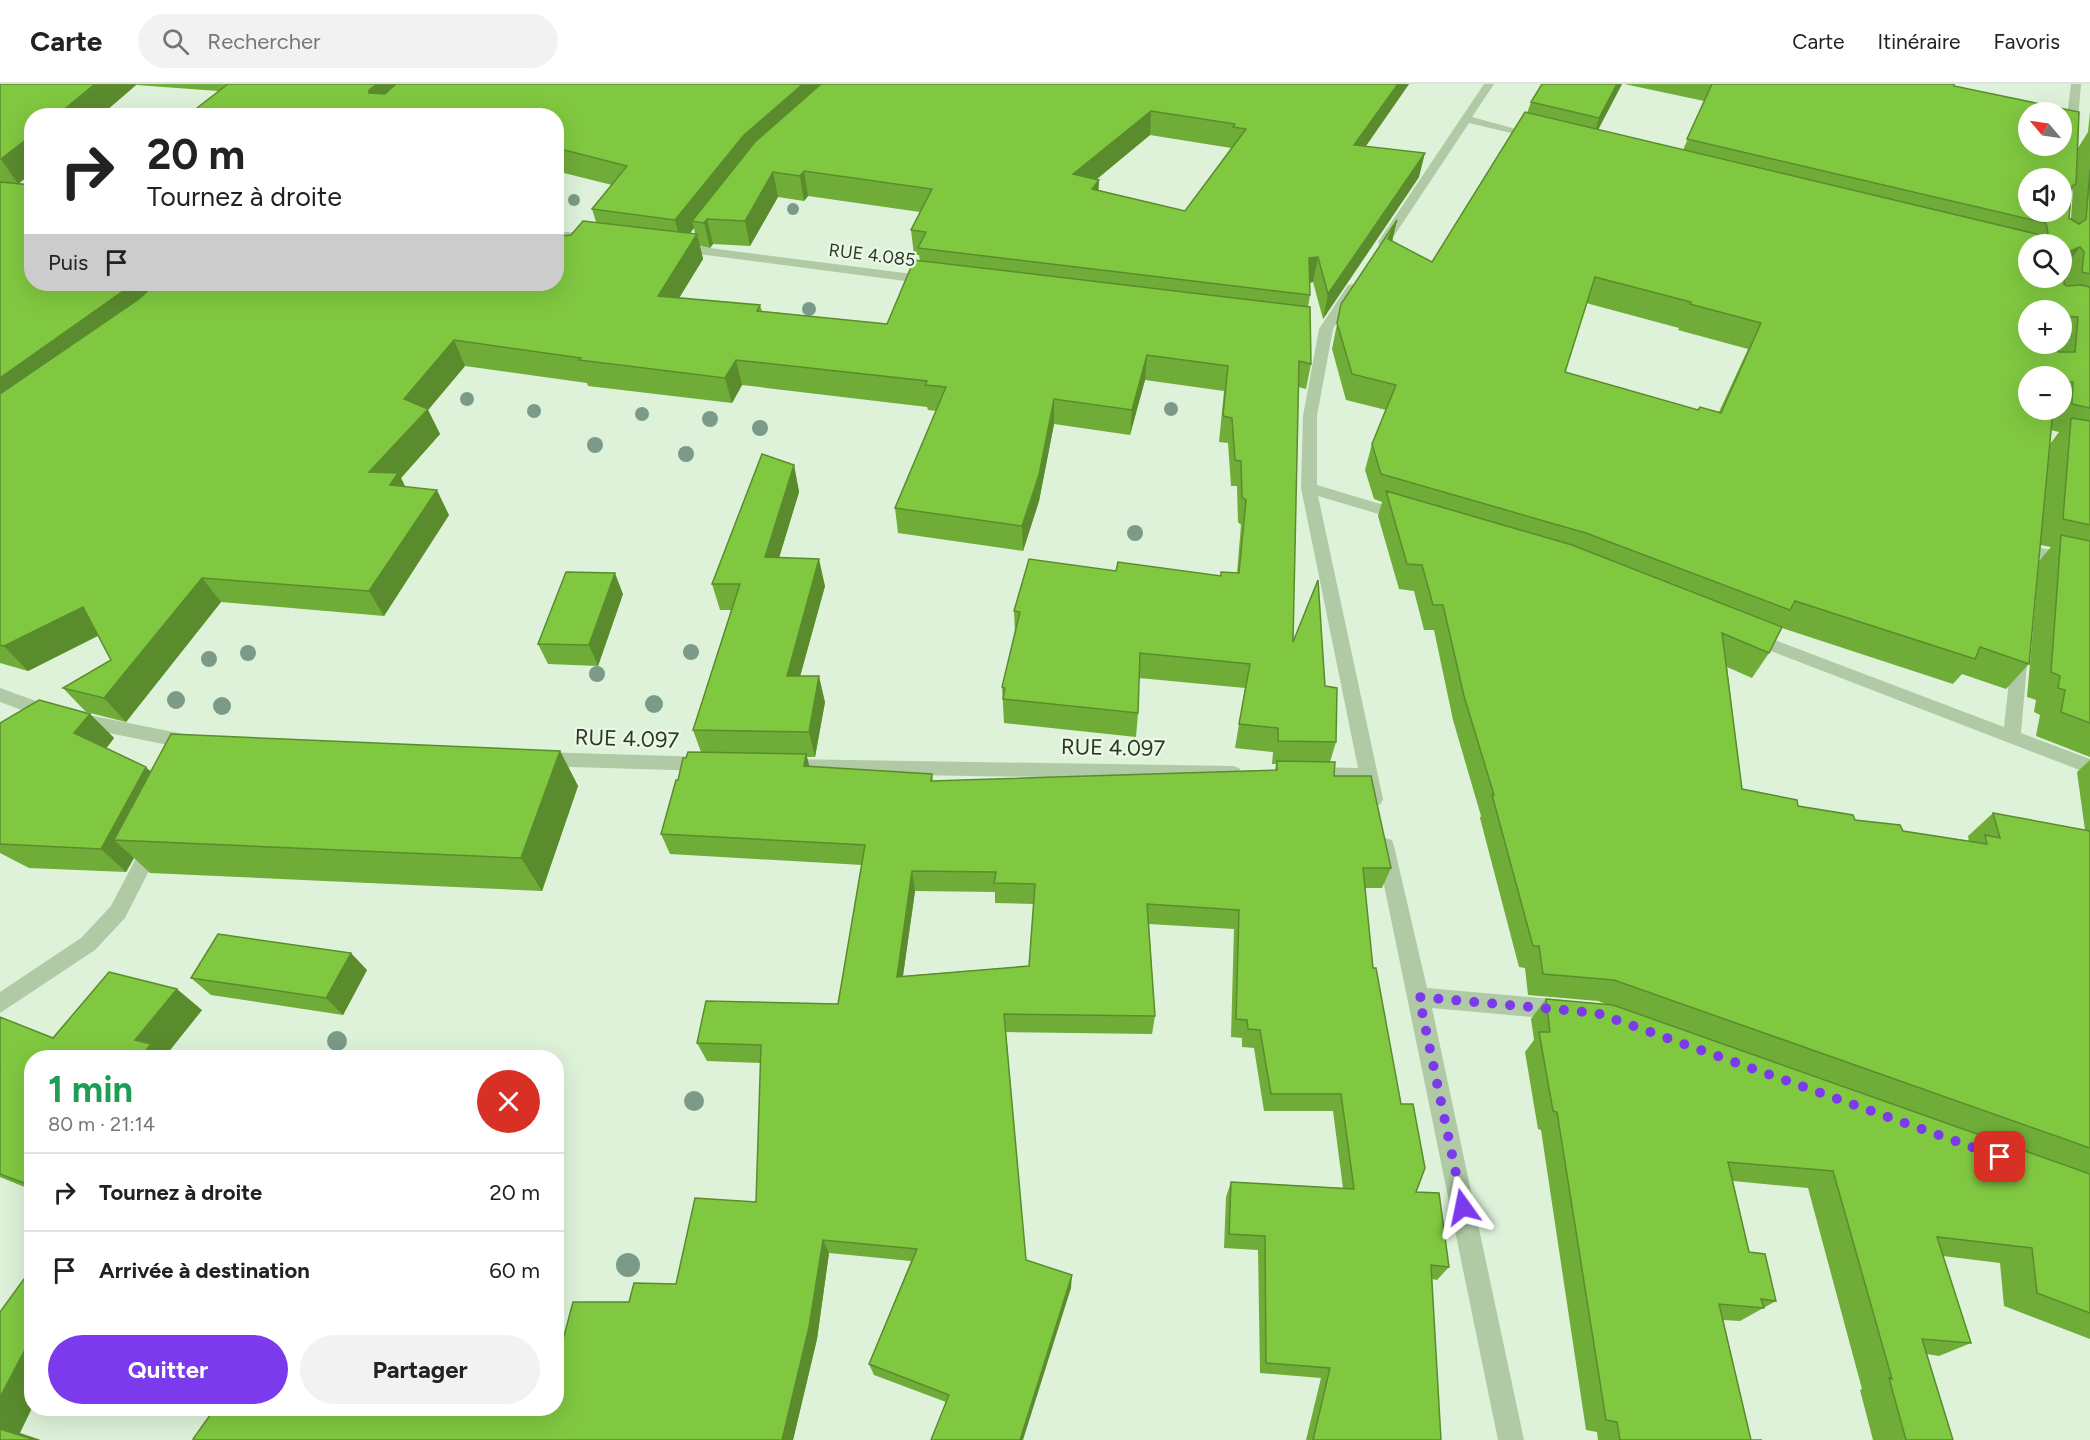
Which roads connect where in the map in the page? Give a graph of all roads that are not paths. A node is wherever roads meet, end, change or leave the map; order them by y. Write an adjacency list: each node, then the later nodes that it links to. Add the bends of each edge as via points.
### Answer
1 (1489, 84): 3 (street)
2 (2076, 84): 5 (street, via 2070,141)
3 (1466, 119): 4 (street); 9 (street)
4 (1546, 138)
5 (2080, 144)
6 (564, 236): 7 (street)
7 (604, 240)
8 (663, 247): 11 (street, RUE 4.085, via 690,245)
9 (1373, 259)
10 (1359, 279): 12 (street, via 1320,328 1310,416)
11 (936, 281)
12 (1309, 488): 13 (street); 27 (street)
13 (1421, 522)
14 (2030, 551): 15 (street)
15 (2090, 563)
16 (1734, 630): 19 (street)
17 (2022, 633): 19 (street)
18 (0, 695): 21 (street, via 58,716 211,745)
19 (2012, 739): 24 (street)
20 (522, 759): 22 (street, RUE 4.097)
21 (194, 765)
22 (724, 765)
23 (772, 765): 25 (street, RUE 4.097)
24 (2090, 767)
25 (1249, 773)
26 (1297, 774): 27 (street)
27 (1369, 775): 28 (street)
28 (1377, 810)
29 (161, 828): 32 (street, via 118,912 88,944)
30 (1382, 833): 31 (street)
31 (1419, 997): 33 (street); 34 (street)
32 (0, 1004)
33 (1585, 1012)
34 (1511, 1440)

